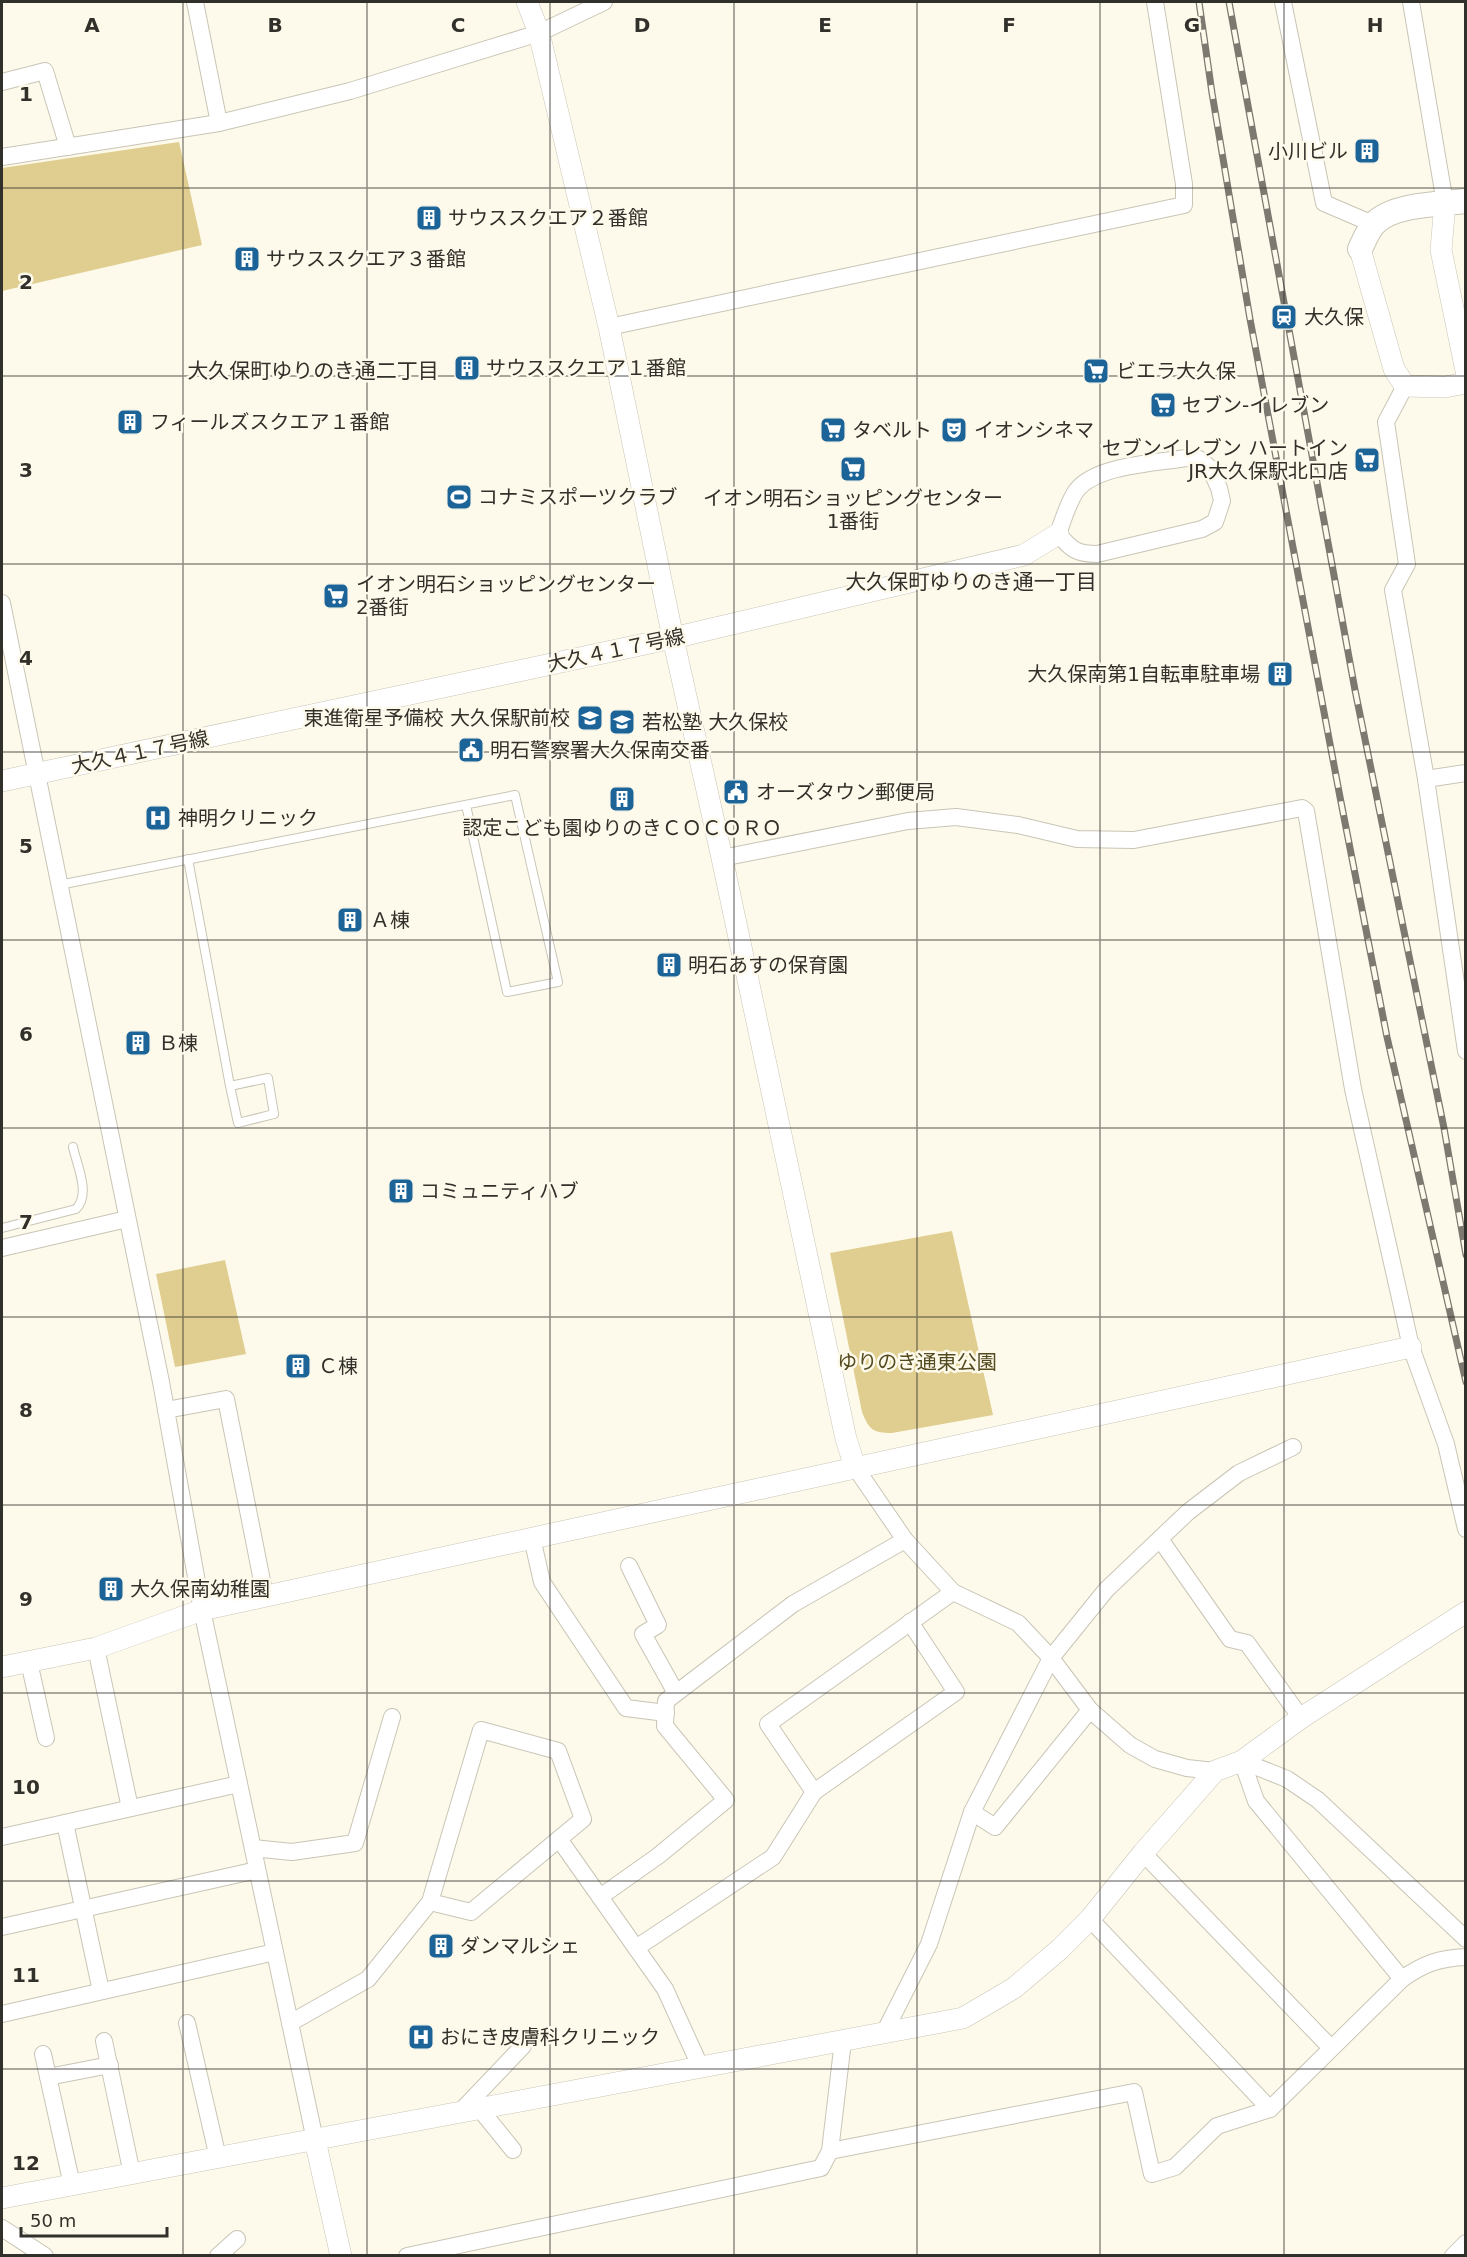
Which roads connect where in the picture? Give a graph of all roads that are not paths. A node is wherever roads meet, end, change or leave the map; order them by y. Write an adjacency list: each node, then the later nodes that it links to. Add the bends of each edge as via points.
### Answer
1 (195, 2): 9 (street)
2 (527, 2): 7 (street)
3 (604, 2): 7 (street)
4 (1155, 2): 15 (street, via 1184,205)
5 (1283, 2): 13 (street, via 1324,203)
6 (1411, 2): 12 (street)
7 (539, 33): 9 (street, via 350,91); 15 (street)
8 (2, 82): 10 (street, via 45,70)
9 (219, 123): 10 (street)
10 (68, 147): 11 (street)
11 (2, 157)
12 (1455, 202): 13 (main road, via 1386,214); 16 (street, via 1441,250)
13 (1373, 224): 14 (main road)
14 (1360, 249): 18 (street, via 1394,369)
15 (609, 327): 21 (street)
16 (1466, 371)
17 (1466, 384): 18 (street)
18 (1405, 386): 24 (street, via 1386,422 1407,564 1393,590)
19 (1058, 534): 19 (street, via 1082,554 1097,554 1202,528 1215,522 1222,501 1219,488 1210,468 1199,459 1102,472 1076,491); 21 (street, 大久４１７号線, via 1024,555)
20 (2, 603): 23 (street)
21 (673, 638): 23 (street, 大久４１７号線); 27 (street)
22 (1466, 773): 24 (street)
23 (37, 774): 25 (street, 大久４１７号線); 29 (street)
24 (1426, 779): 30 (street)
25 (2, 781)
26 (466, 805): 26 (lane, via 515,795 558,982 507,992); 28 (lane)
27 (722, 858): 36 (street, via 908,821 956,817 1018,825 1077,839 1134,840 1302,808 1306,811 1353,1089); 39 (street)
28 (188, 859): 29 (lane); 31 (lane)
29 (58, 885): 33 (street)
30 (1466, 1051)
31 (230, 1086): 31 (lane, via 238,1123 274,1114 268,1078)
32 (73, 1147): 34 (lane, via 83,1203 76,1209)
33 (127, 1219): 35 (street); 37 (street)
34 (2, 1228)
35 (2, 1248)
36 (1411, 1347): 39 (street); 40 (street, via 1446,1444)
37 (166, 1410): 46 (street, via 226,1399); 47 (street)
38 (1293, 1447): 43 (street, via 1239,1473)
39 (855, 1467): 41 (street); 42 (street)
40 (1466, 1529)
41 (532, 1538): 46 (street); 56 (street, via 542,1582 626,1708)
42 (905, 1539): 45 (street); 54 (street, via 793,1604)
43 (1160, 1539): 51 (street, via 1106,1590); 58 (street, via 1230,1639 1247,1643)
44 (629, 1566): 54 (street, via 658,1625 643,1634)
45 (953, 1592): 49 (street); 51 (street, via 1018,1623)
46 (265, 1596): 47 (street)
47 (202, 1610): 50 (street); 62 (street)
48 (1466, 1612): 58 (street)
49 (910, 1622): 63 (street, via 768,1724); 63 (street, via 956,1692)
50 (96, 1648): 52 (street); 64 (street)
51 (1051, 1658): 55 (street); 65 (street)
52 (29, 1662): 53 (street); 59 (street)
53 (2, 1667)
54 (676, 1693): 56 (street, via 666,1701)
55 (1090, 1710): 61 (street, via 1130,1745 1155,1759 1187,1768); 65 (street, via 995,1827)
56 (666, 1713): 72 (street, via 665,1726 726,1800)
57 (392, 1717): 69 (street, via 355,1843 292,1852)
58 (1301, 1718): 60 (street)
59 (46, 1738)
60 (1242, 1761): 61 (street); 77 (street, via 1287,1779 1318,1800); 81 (street, via 1256,1801)
61 (1215, 1770): 70 (street)
62 (239, 1784): 64 (street); 69 (street)
63 (814, 1792): 78 (street, via 773,1857)
64 (130, 1808): 66 (street)
65 (972, 1812): 86 (street, via 929,1944)
66 (65, 1823): 67 (street); 74 (street)
67 (2, 1837)
68 (559, 1839): 72 (street); 73 (street, via 471,1912); 73 (street, via 583,1819 558,1751 481,1730)
69 (253, 1848): 71 (street)
70 (1143, 1853): 75 (street); 90 (street)
71 (257, 1870): 74 (street); 79 (street)
72 (600, 1897): 78 (street)
73 (430, 1902): 84 (street, via 368,1979)
74 (83, 1909): 76 (street); 82 (street)
75 (1090, 1919): 86 (street, via 1014,1988 963,2018); 96 (street)
76 (2, 1927)
77 (1466, 1939)
78 (636, 1948): 93 (street, via 665,1989)
79 (275, 1952): 82 (street); 84 (street)
80 (1466, 1958): 81 (street, via 1445,1958)
81 (1402, 1979): 90 (street)
82 (101, 1992): 83 (street)
83 (2, 2014)
84 (290, 2023): 97 (street)
85 (187, 2024): 100 (street)
86 (884, 2033): 88 (street)
87 (105, 2041): 92 (street)
88 (843, 2041): 93 (street); 99 (street)
89 (523, 2046): 95 (street)
90 (1331, 2048): 96 (street)
91 (42, 2054): 94 (street)
92 (110, 2065): 94 (street); 101 (street)
93 (701, 2067): 95 (street)
94 (48, 2078): 102 (street)
95 (470, 2109): 97 (street); 98 (street)
96 (1270, 2109): 99 (street, via 1217,2126 1175,2167 1152,2174 1134,2092)
97 (315, 2140): 100 (street); 109 (street)
98 (513, 2150)
99 (830, 2151): 110 (street, via 821,2168)
100 (218, 2158): 101 (street)
101 (132, 2174): 102 (street)
102 (72, 2185): 103 (street)
103 (2, 2198)
104 (2, 2228): 107 (street)
105 (237, 2239): 108 (street)
106 (1466, 2242): 111 (street)
107 (45, 2256)
108 (218, 2256)
109 (341, 2256)
110 (407, 2256)
111 (1452, 2256)

